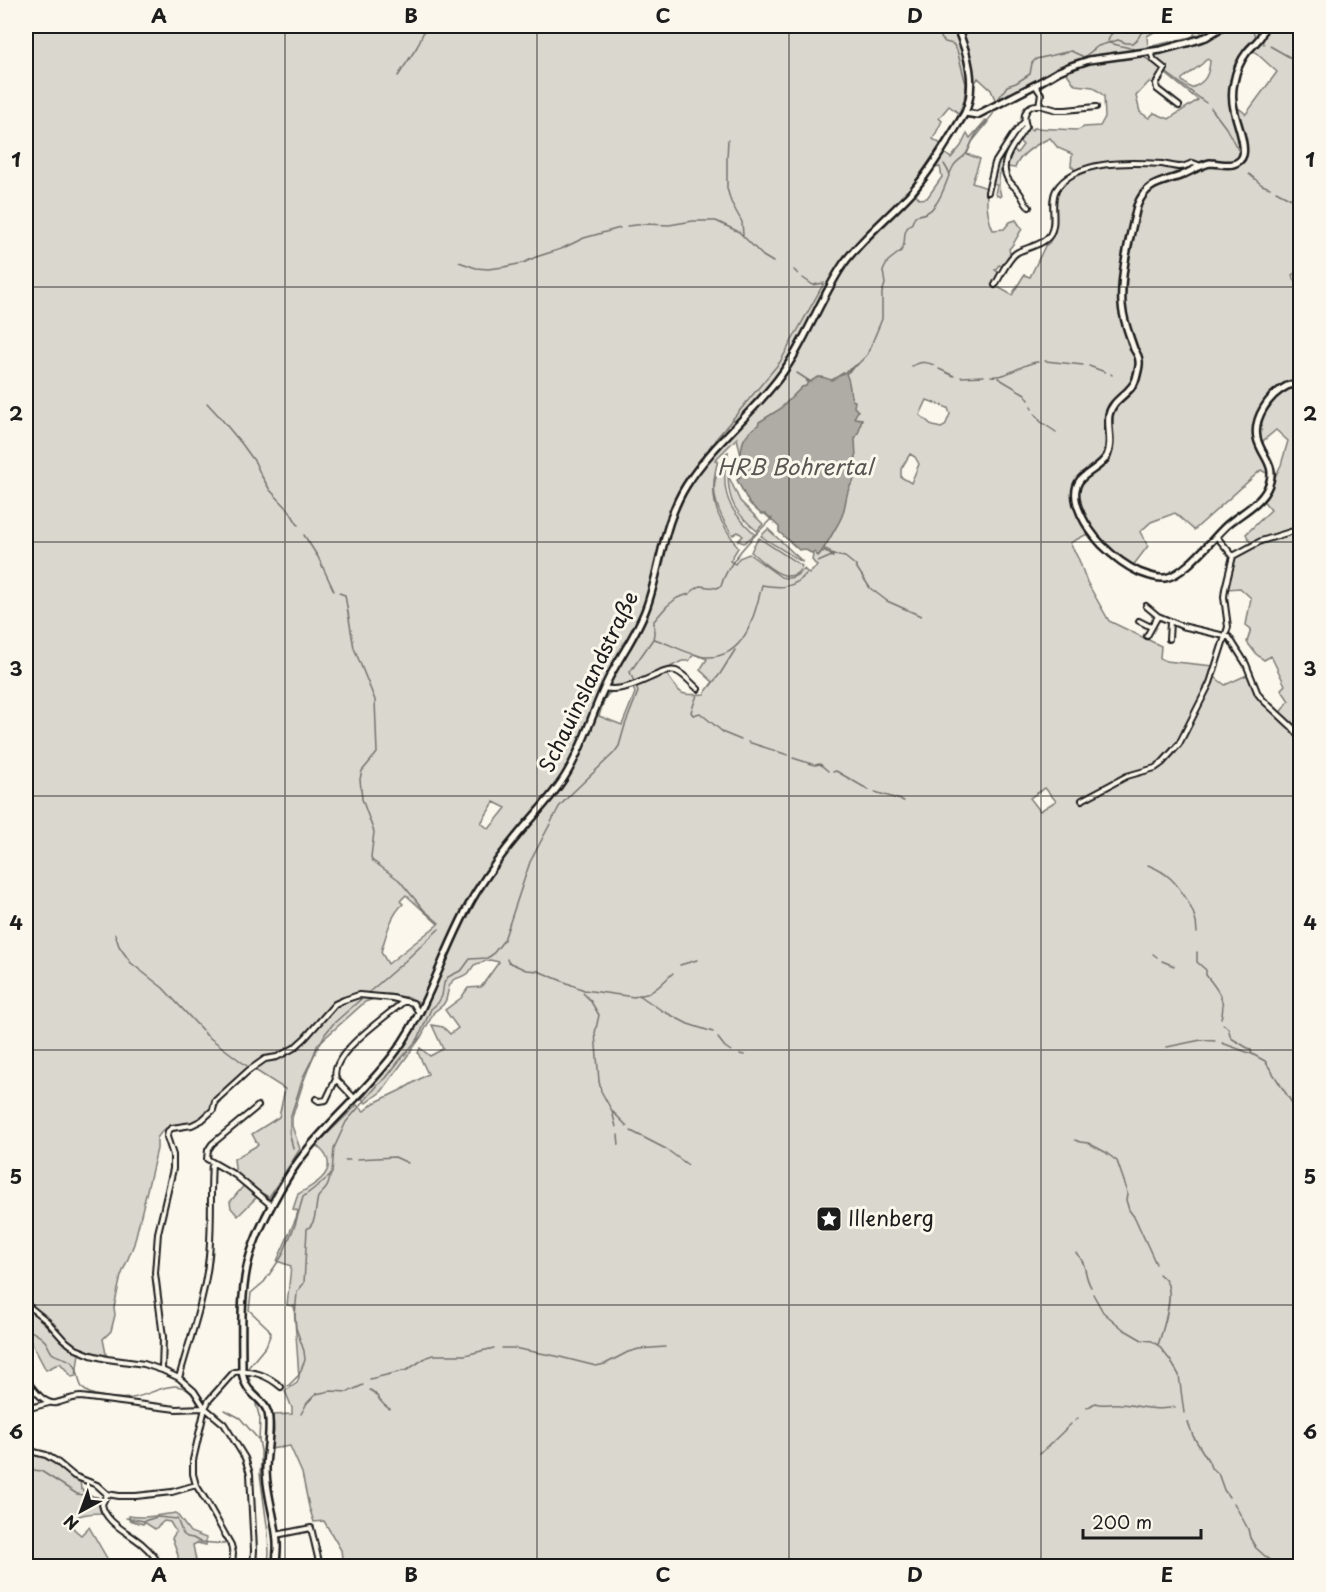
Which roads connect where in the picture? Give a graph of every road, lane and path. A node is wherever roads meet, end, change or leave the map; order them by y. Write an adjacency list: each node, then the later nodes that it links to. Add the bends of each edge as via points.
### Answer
1 (956, 26): 9 (main road, Schauinslandstraße, via 967,52 971,79)
2 (1224, 26): 4 (main road, via 1201,39)
3 (1263, 26): 11 (main road, via 1261,37 1247,51 1234,81 1232,99 1243,143 1242,158 1233,164)
4 (1150, 51): 5 (main road, via 1089,60 1062,69); 7 (street, via 1165,69 1157,89)
5 (1035, 85): 6 (street, via 1041,94); 9 (main road, via 977,115)
6 (1039, 105): 8 (street, via 1058,110); 10 (street, via 1026,111)
7 (1179, 106)
8 (1096, 107)
9 (965, 113): 27 (main road, Schauinslandstraße, via 912,191 841,268 778,380 685,487 669,523 640,624)
10 (1025, 122): 12 (street, via 995,163); 13 (street, via 1005,166 1009,181)
11 (1201, 166): 14 (street, via 1108,164 1076,173 1055,192 1050,235 1016,252); 17 (main road, via 1155,184 1140,197 1122,286 1124,318 1139,362 1136,379 1109,414 1107,455 1080,481 1077,502 1087,526 1115,558 1156,578 1179,573)
12 (988, 192)
13 (1029, 207)
14 (995, 285)
15 (1300, 383): 17 (main road, via 1274,396 1260,415 1258,439 1271,471 1267,489)
16 (1300, 529): 18 (street, via 1261,541)
17 (1216, 536): 18 (street)
18 (1233, 556): 25 (street, via 1224,597 1228,627)
19 (1146, 606): 20 (street)
20 (1158, 616): 22 (street); 23 (street)
21 (1139, 621): 23 (street)
22 (1170, 622): 25 (street); 26 (street)
23 (1151, 627): 24 (street)
24 (1147, 636)
25 (1225, 636): 29 (street, via 1246,664 1258,694); 30 (street, via 1210,682 1171,754 1155,768 1127,776)
26 (1169, 639)
27 (604, 688): 28 (street, via 633,686 674,670); 32 (main road, Schauinslandstraße, via 568,771 470,902)
28 (698, 689)
29 (1300, 737)
30 (1082, 800)
31 (405, 1000): 32 (street, via 413,1003); 33 (street, via 351,1046 335,1070); 40 (street, via 359,995 335,1004 294,1048 265,1059 248,1071 215,1101 213,1110 202,1120 168,1131 173,1169 158,1233 155,1273 163,1337)
32 (419, 1014): 35 (main road, Schauinslandstraße, via 398,1049)
33 (336, 1079): 34 (street, via 326,1100); 35 (street)
34 (316, 1099)
35 (356, 1099): 38 (main road, Schauinslandstraße, via 296,1163)
36 (258, 1106): 37 (street, via 212,1144 207,1159)
37 (212, 1162): 38 (street, via 235,1175); 42 (street, via 209,1257)
38 (272, 1206): 41 (main road, Schauinslandstraße, via 247,1265 243,1296)
39 (26, 1304): 40 (street, via 75,1349)
40 (162, 1370): 42 (street)
41 (244, 1371): 44 (street, via 272,1379); 46 (street, via 231,1374); 51 (main road, Schauinslandstraße, via 248,1389 269,1416 266,1471)
42 (179, 1378): 46 (street)
43 (26, 1379): 45 (street)
44 (281, 1387)
45 (49, 1403): 46 (street, via 81,1397 176,1409); 47 (street)
46 (205, 1408): 49 (street, via 193,1460); 54 (street, via 224,1424 250,1474)
47 (26, 1409)
48 (26, 1450): 50 (street, via 46,1455)
49 (196, 1485): 50 (street, via 163,1493); 53 (street, via 231,1545)
50 (106, 1494): 52 (street, via 102,1504 106,1516 141,1543)
51 (276, 1535): 55 (main road, Schauinslandstraße); 56 (street, via 311,1528)
52 (160, 1566)
53 (232, 1566)
54 (253, 1566)
55 (275, 1566)
56 (320, 1566)

